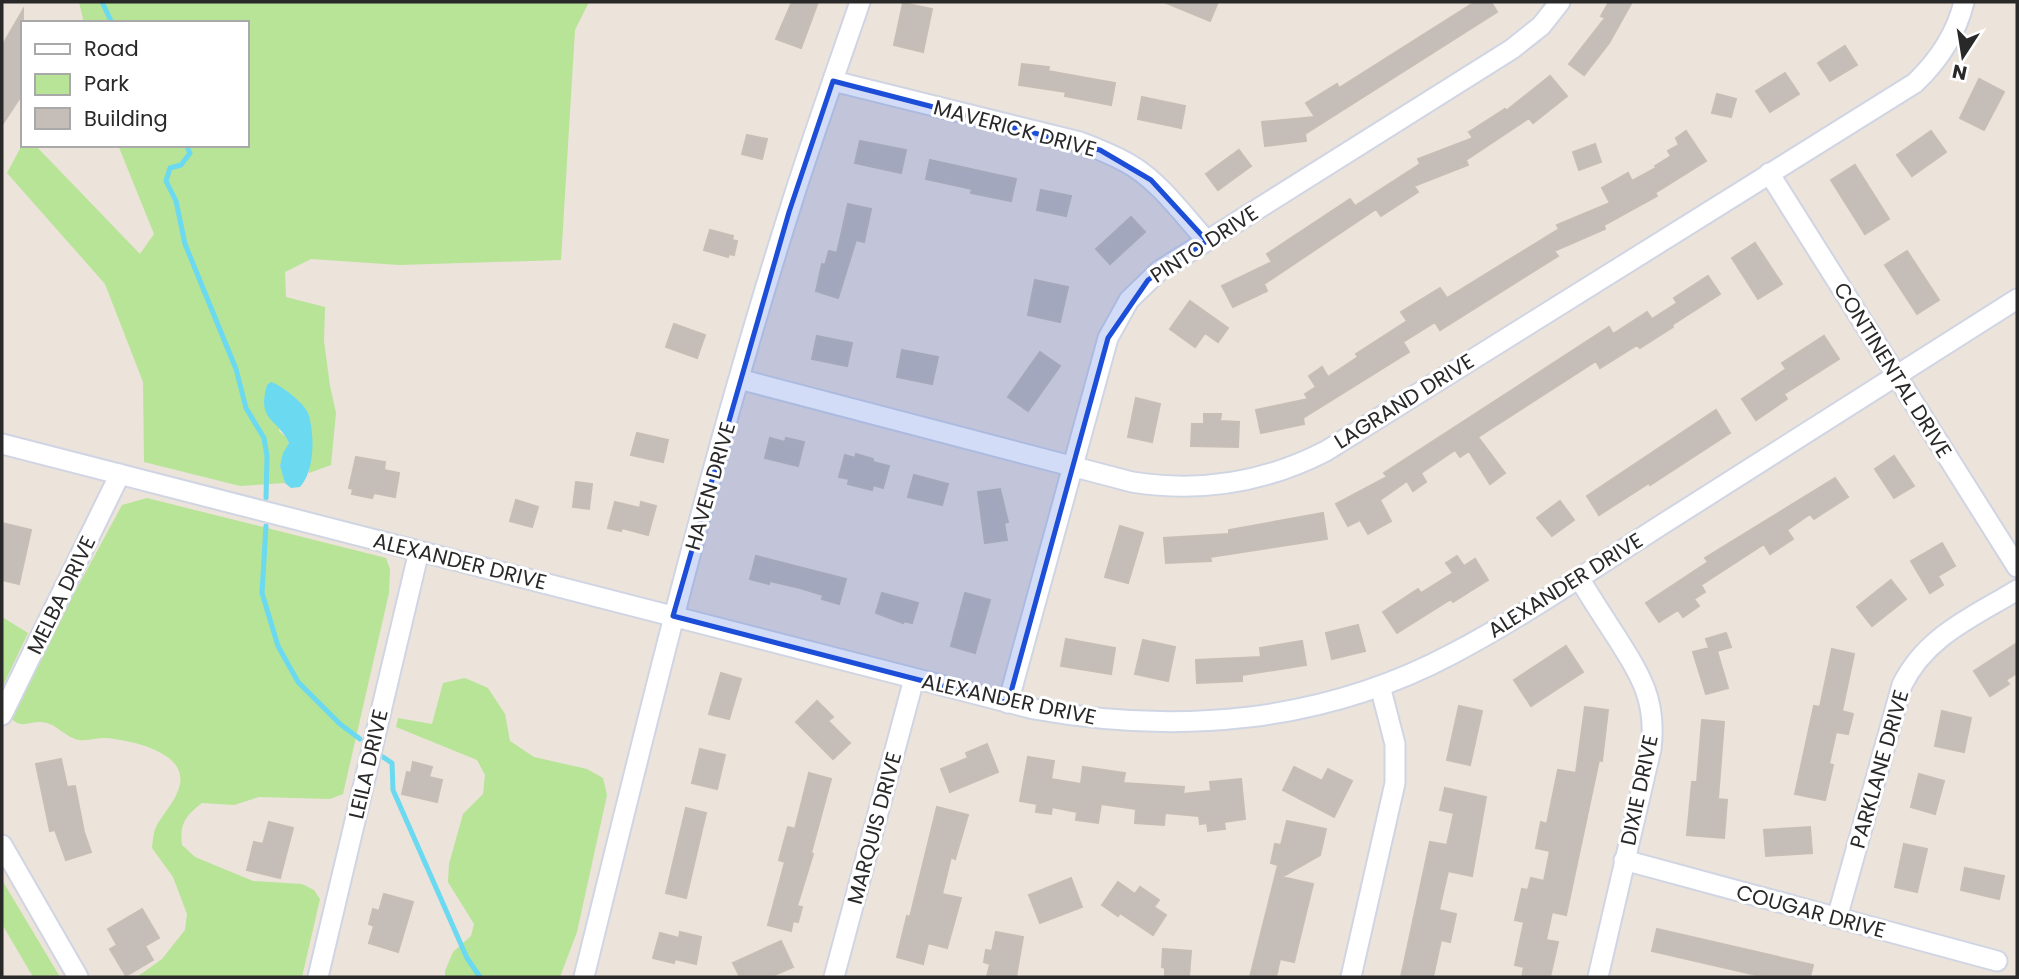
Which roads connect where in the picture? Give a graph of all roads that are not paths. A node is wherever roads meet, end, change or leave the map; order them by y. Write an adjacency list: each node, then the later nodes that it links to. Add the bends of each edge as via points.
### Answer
1 (860, 2): 4 (street, HAVEN DRIVE)
2 (1560, 2): 6 (street, PINTO DRIVE, via 1541,26 1512,48)
3 (1964, 2): 5 (street, LAGRAND DRIVE, via 1942,54 1915,83)
4 (833, 81): 6 (street, MAVERICK DRIVE, via 1100,150 1151,180); 9 (street, HAVEN DRIVE)
5 (1769, 173): 8 (street, CONTINENTAL DRIVE); 11 (street, LAGRAND DRIVE, via 1326,451 1296,465 1244,481 1199,487 1132,482)
6 (1206, 241): 11 (street, PINTO DRIVE, via 1154,275 1121,312 1108,338)
7 (2017, 299): 8 (street, ALEXANDER DRIVE)
8 (1898, 376): 14 (street, CONTINENTAL DRIVE); 15 (street, ALEXANDER DRIVE)
9 (739, 379): 11 (street, LAGRAND DRIVE); 17 (street, HAVEN DRIVE)
10 (2, 444): 12 (street, ALEXANDER DRIVE)
11 (1073, 466): 20 (street, PINTO DRIVE)
12 (120, 474): 13 (street, ALEXANDER DRIVE); 21 (street, MELBA DRIVE)
13 (419, 551): 17 (street, ALEXANDER DRIVE); 27 (street, LEILA DRIVE)
14 (2017, 567)
15 (1578, 578): 19 (street, ALEXANDER DRIVE, via 1451,655); 23 (street, DIXIE DRIVE, via 1642,678 1650,701 1651,749)
16 (2017, 590): 24 (street, PARKLANE DRIVE, via 1934,642 1908,673)
17 (673, 616): 18 (street, ALEXANDER DRIVE); 28 (street, HAVEN DRIVE)
18 (915, 679): 20 (street, ALEXANDER DRIVE); 29 (street, MARQUIS DRIVE)
19 (1380, 686): 20 (street, ALEXANDER DRIVE, via 1285,712 1187,723 1098,719); 30 (street, via 1395,744 1395,783)
20 (1008, 703)
21 (2, 715)
22 (2, 845): 26 (street)
23 (1624, 860): 24 (street, COUGAR DRIVE); 31 (street, DIXIE DRIVE)
24 (1838, 918): 25 (street, COUGAR DRIVE)
25 (1997, 961)
26 (78, 977)
27 (318, 977)
28 (584, 977)
29 (834, 977)
30 (1350, 977)
31 (1598, 977)

